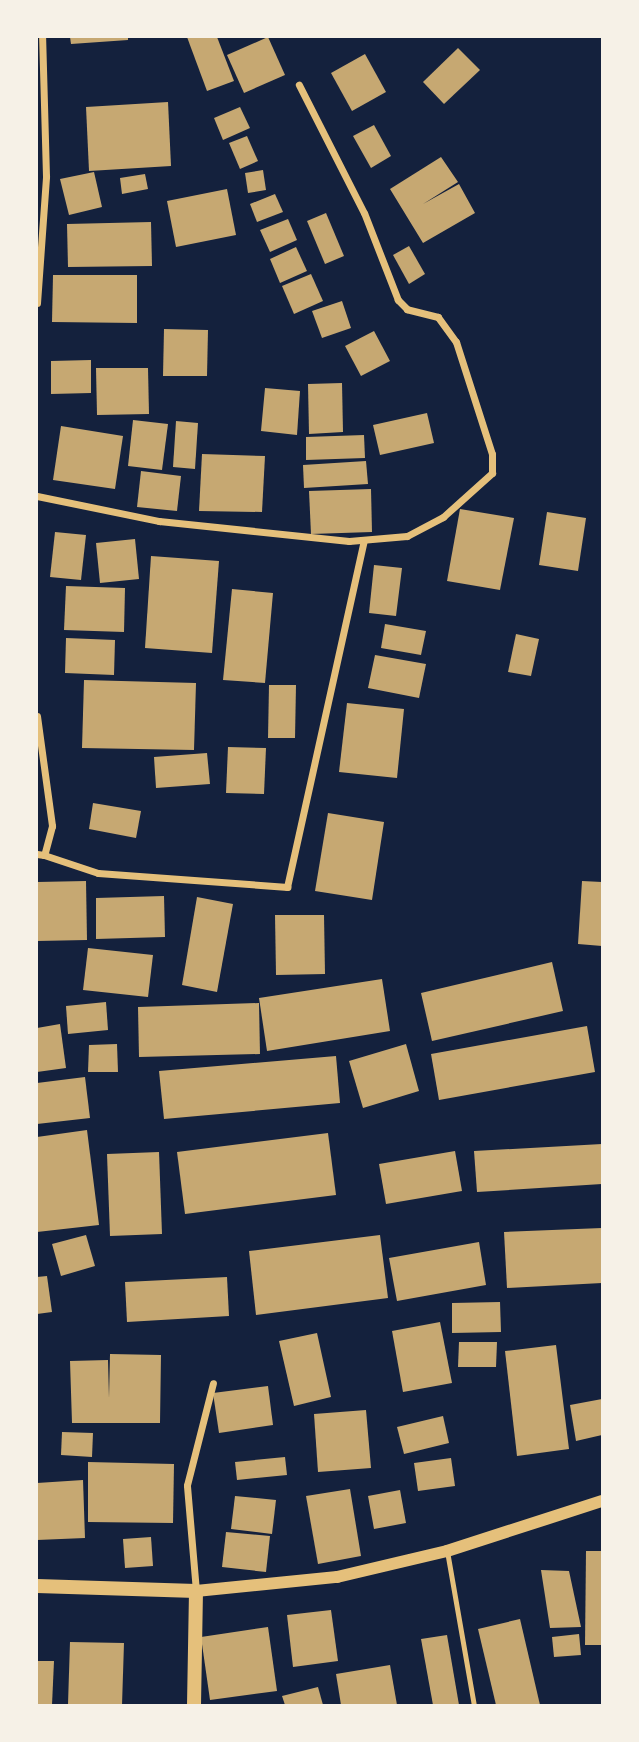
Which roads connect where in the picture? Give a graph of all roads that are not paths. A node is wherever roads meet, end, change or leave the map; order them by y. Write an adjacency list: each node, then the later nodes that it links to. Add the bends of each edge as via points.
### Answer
1 (42, 37): 3 (street, via 46,176)
2 (299, 85): 5 (street, via 364,213 398,300 407,309 438,317 456,342 494,460 492,473 443,517 407,536)
3 (37, 303)
4 (37, 496): 5 (street, via 159,521)
5 (364, 540): 7 (street, via 287,887 98,873)
6 (37, 716): 7 (street, via 52,826)
7 (40, 854)
8 (213, 1383): 12 (street, via 187,1485)
9 (602, 1501): 10 (street)
10 (447, 1551): 12 (street, via 337,1577); 14 (lane)
11 (37, 1586): 12 (main road)
12 (196, 1591): 13 (main road)
13 (194, 1705)
14 (474, 1705)

